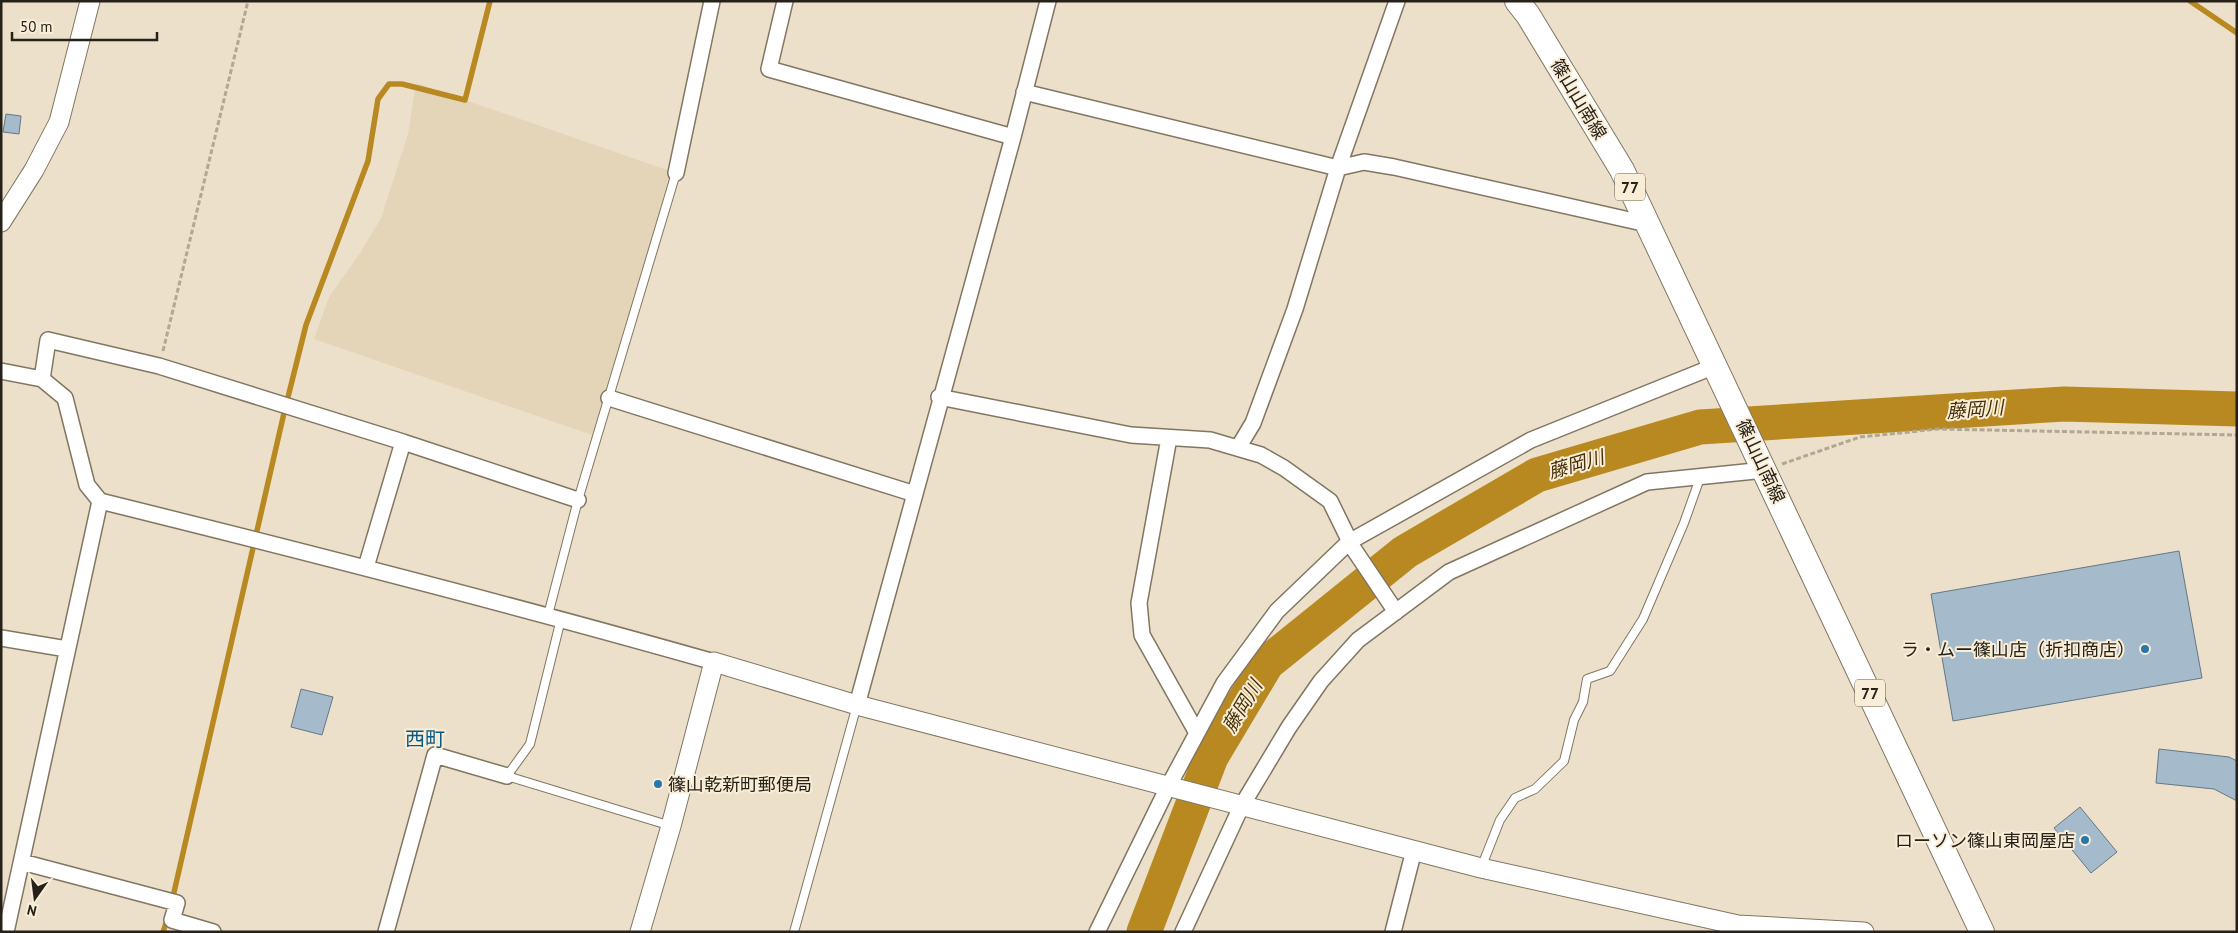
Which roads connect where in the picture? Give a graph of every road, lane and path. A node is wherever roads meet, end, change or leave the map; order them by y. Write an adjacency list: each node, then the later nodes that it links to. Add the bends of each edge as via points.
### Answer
1 (90, 1): 12 (street, via 59,122)
2 (248, 1): 14 (path)
3 (712, 1): 11 (street)
4 (785, 1): 9 (street, via 769,69)
5 (1048, 1): 8 (street)
6 (1397, 1): 10 (street)
7 (1518, 1): 13 (main road, 篠山山南線 / 77, via 1622,170)
8 (1024, 92): 9 (street); 10 (street)
9 (1012, 137): 18 (street)
10 (1338, 168): 13 (street, via 1364,162 1394,167); 23 (street, via 1295,309 1253,423)
11 (676, 173): 19 (lane)
12 (1, 222)
13 (1647, 224): 16 (main road, 篠山山南線 / 77)
14 (159, 366): 17 (street, via 48,340); 22 (street)
15 (1, 371): 17 (street)
16 (1720, 375): 24 (main road, 篠山山南線 / 77); 29 (street, via 1531,440)
17 (42, 380): 27 (street, via 65,398 87,485)
18 (940, 397): 21 (street, via 1131,435); 26 (street)
19 (609, 398): 26 (street); 28 (lane)
20 (2237, 435): 24 (path, via 1938,429 1860,437)
21 (1169, 438): 23 (street, via 1210,440); 37 (street, via 1138,603 1142,634)
22 (403, 442): 28 (street); 30 (street)
23 (1238, 448): 29 (street, via 1261,455 1284,468 1330,501)
24 (1762, 463): 25 (street); 56 (main road, 篠山山南線 / 77)
25 (1700, 478): 31 (street, via 1647,482 1449,572); 44 (lane, via 1643,619 1610,670 1588,679 1564,761 1536,789 1515,798 1500,820)
26 (915, 494): 36 (street)
27 (100, 500): 30 (street); 34 (street)
28 (578, 500): 32 (lane)
29 (1351, 545): 31 (street); 37 (street, via 1277,611 1224,683)
30 (366, 567): 32 (street)
31 (1394, 608): 40 (street, via 1358,640 1321,681)
32 (555, 617): 35 (street); 38 (lane, via 530,744)
33 (1, 638): 34 (street)
34 (67, 649): 43 (street)
35 (714, 662): 36 (street); 41 (street)
36 (856, 705): 39 (street); 51 (lane)
37 (1197, 733): 39 (street)
38 (507, 776): 41 (lane); 49 (street, via 436,756)
39 (1172, 788): 40 (street); 52 (street)
40 (1235, 805): 42 (street); 53 (street)
41 (671, 826): 50 (street)
42 (1414, 850): 44 (street); 54 (street)
43 (22, 862): 45 (street, via 177,903); 47 (street)
44 (1481, 868): 46 (street, via 1738,925)
45 (171, 926): 48 (street)
46 (1802, 931): 55 (street)
47 (6, 932)
48 (213, 932)
49 (386, 932)
50 (640, 932)
51 (794, 932)
52 (1097, 932)
53 (1183, 932)
54 (1394, 932)
55 (1864, 932)
56 (1982, 932)

